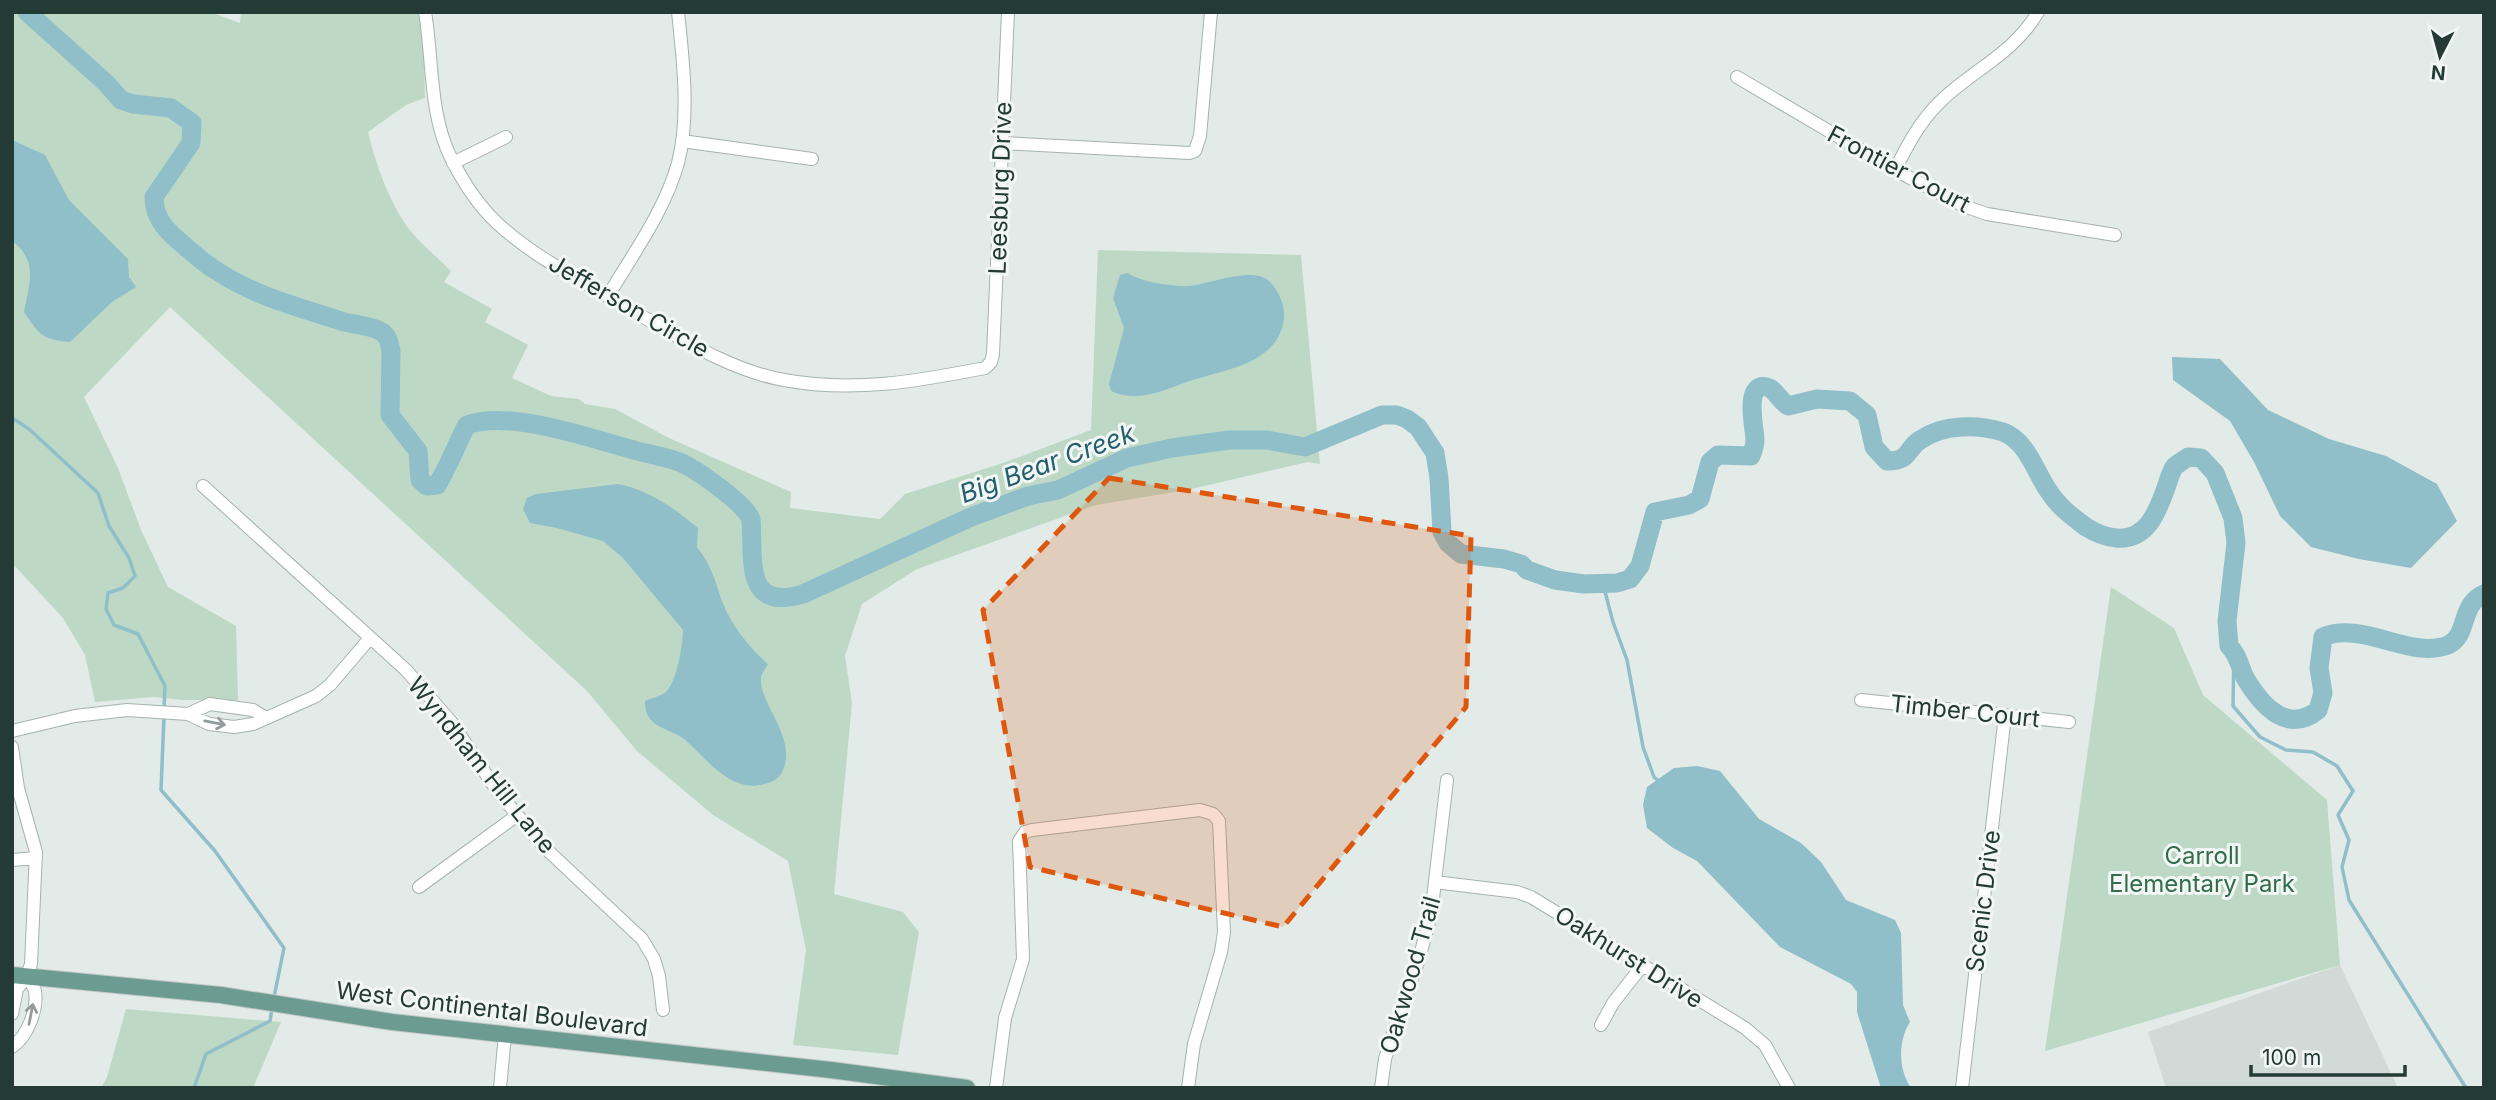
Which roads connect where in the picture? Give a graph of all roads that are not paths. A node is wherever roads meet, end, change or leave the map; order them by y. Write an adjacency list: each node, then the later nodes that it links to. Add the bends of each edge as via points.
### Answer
1 (425, 12): 11 (street, Jefferson Circle, via 442,130)
2 (678, 12): 8 (street, via 683,55)
3 (1008, 12): 9 (street, Leesburg Drive)
4 (1211, 12): 9 (street, via 1195,150)
5 (2038, 12): 12 (street, via 1996,60 1935,107)
6 (1738, 77): 12 (street, Frontier Court)
7 (506, 137): 11 (street)
8 (682, 141): 10 (street); 14 (street, via 658,211)
9 (1002, 143): 15 (street, Leesburg Drive)
10 (812, 159)
11 (453, 163): 14 (street, Jefferson Circle, via 481,207 499,225 558,268)
12 (1895, 170): 13 (street, Frontier Court, via 1987,214)
13 (2115, 235)
14 (608, 296): 15 (street, Jefferson Circle, via 692,344 750,371 786,381 874,386 985,368)
15 (991, 362)
16 (202, 486): 17 (street, Wyndham Hill Lane)
17 (370, 638): 21 (street, via 316,696); 26 (street, Wyndham Hill Lane, via 430,696)
18 (1861, 700): 20 (street, Timber Court)
19 (188, 714): 21 (street, one-way to 21, via 209,724 234,727); 21 (street, via 210,705 253,710); 23 (street, via 149,710 75,716)
20 (2005, 715): 22 (street, Timber Court); 44 (street, Scenic Drive)
21 (266, 718)
22 (2069, 722)
23 (12, 731)
24 (12, 747): 27 (street)
25 (1447, 780): 29 (street, Oakwood Trail)
26 (516, 816): 30 (street); 33 (street, Wyndham Hill Lane, via 642,939 654,959)
27 (36, 858): 28 (street); 32 (street, via 32,964)
28 (12, 860)
29 (1435, 883): 31 (street, Oakhurst Drive, via 1531,897); 42 (street, Oakwood Trail, via 1431,915 1385,1059)
30 (419, 887)
31 (1642, 966): 35 (street); 43 (street, Oakhurst Drive, via 1745,1028 1765,1045)
32 (20, 975): 34 (street); 36 (main road, West Continental Boulevard, via 232,997); 37 (street, one-way to 32, via 27,1032 35,992)
33 (663, 1010)
34 (12, 1014)
35 (1601, 1025)
36 (505, 1034): 38 (street); 39 (main road, West Continental Boulevard)
37 (12, 1047)
38 (500, 1088)
39 (967, 1088)
40 (996, 1088): 41 (street, via 1005,1018 1023,959 1021,836 1032,830 1200,810 1219,821 1225,917)
41 (1188, 1088)
42 (1381, 1088)
43 (1789, 1088)
44 (1962, 1088)

